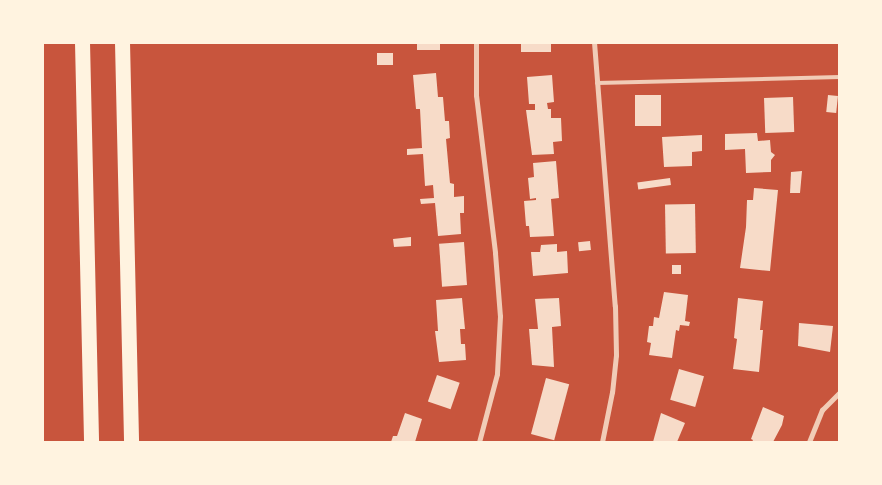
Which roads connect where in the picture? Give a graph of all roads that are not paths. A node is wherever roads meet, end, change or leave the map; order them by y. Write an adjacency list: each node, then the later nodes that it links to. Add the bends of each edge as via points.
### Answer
1 (82, 42): 8 (highway)
2 (122, 42): 9 (highway)
3 (476, 42): 10 (street, via 476,95 500,316 497,374)
4 (594, 42): 6 (street)
5 (840, 77): 6 (lane)
6 (597, 83): 11 (street, via 616,356)
7 (840, 392): 12 (street, via 822,410)
8 (91, 442)
9 (131, 442)
10 (479, 442)
11 (602, 442)
12 (809, 442)

